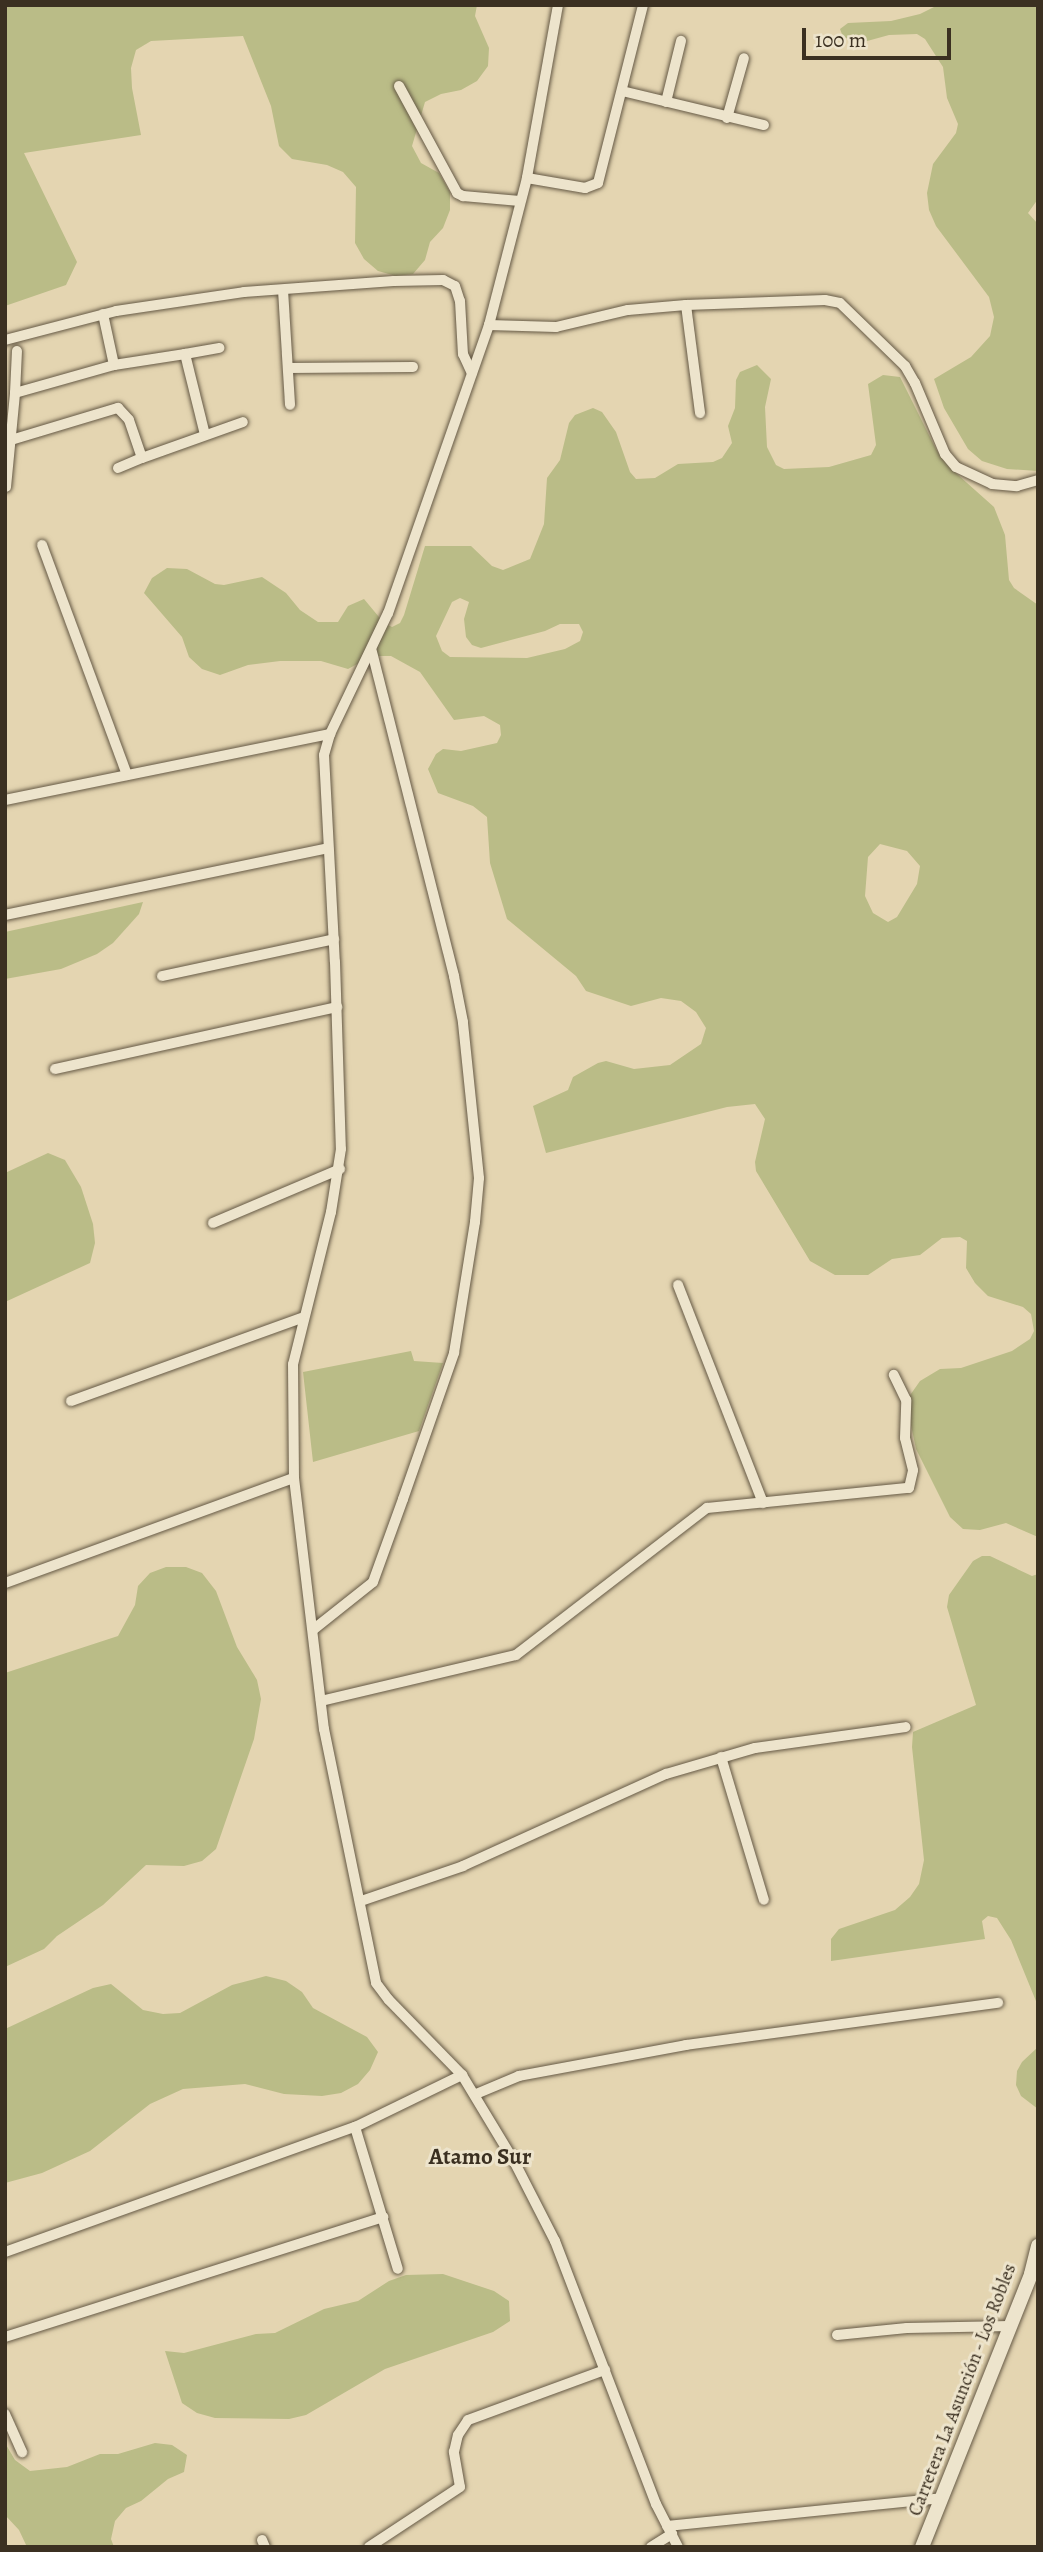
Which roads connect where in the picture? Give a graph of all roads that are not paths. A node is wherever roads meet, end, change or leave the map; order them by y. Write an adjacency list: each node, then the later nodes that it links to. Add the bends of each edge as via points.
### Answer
1 (558, 5): 10 (street)
2 (643, 5): 6 (street)
3 (681, 41): 7 (street)
4 (744, 58): 8 (street)
5 (399, 86): 11 (street, via 457,193)
6 (622, 91): 7 (street); 10 (street, via 598,183 586,188)
7 (666, 102): 8 (street)
8 (727, 118): 9 (street)
9 (764, 125)
10 (527, 178): 11 (street)
11 (520, 201): 15 (street)
12 (284, 290): 14 (street); 22 (street); 23 (street, via 443,280 455,286 460,301 463,354)
13 (686, 304): 15 (street, via 628,310 556,327); 26 (street); 32 (street, via 840,303 905,366 945,454 956,467 992,484 1017,486)
14 (103, 314): 16 (street); 20 (street)
15 (489, 325): 23 (street)
16 (5, 340)
17 (219, 348): 19 (street)
18 (17, 351): 24 (street)
19 (185, 354): 20 (street); 28 (street)
20 (114, 365): 24 (street)
21 (413, 367): 22 (street)
22 (288, 368): 25 (street)
23 (472, 373): 35 (street)
24 (15, 393): 29 (street)
25 (290, 405)
26 (700, 413)
27 (243, 422): 28 (street)
28 (205, 435): 30 (street)
29 (11, 440): 30 (street, via 118,408 128,420); 33 (street)
30 (142, 458): 31 (street)
31 (118, 468)
32 (1038, 480)
33 (6, 487)
34 (42, 545): 37 (street)
35 (372, 651): 36 (street); 54 (street, via 454,976 479,1178 454,1353 403,1499 373,1581)
36 (330, 734): 37 (street); 39 (street, via 324,755)
37 (127, 775): 38 (street)
38 (5, 800)
39 (328, 848): 40 (street); 41 (street)
40 (5, 915)
41 (334, 939): 42 (street); 43 (street)
42 (162, 976)
43 (337, 1007): 44 (street); 45 (street)
44 (55, 1069)
45 (340, 1169): 46 (street); 48 (street)
46 (213, 1223)
47 (678, 1285): 52 (street)
48 (302, 1318): 50 (street); 51 (street, via 291,1391)
49 (894, 1375): 52 (street, via 906,1400 905,1438 913,1470 909,1488)
50 (71, 1401)
51 (295, 1478): 53 (street); 54 (street)
52 (764, 1503): 55 (street, via 707,1508 516,1655)
53 (5, 1583)
54 (314, 1629): 55 (street)
55 (321, 1701): 59 (street)
56 (906, 1727): 57 (street)
57 (721, 1757): 58 (street); 59 (street, via 666,1774 463,1866)
58 (764, 1900)
59 (361, 1901): 61 (street, via 376,1983)
60 (998, 2003): 62 (street, via 686,2045 519,2076)
61 (462, 2075): 62 (street); 63 (street)
62 (476, 2094): 71 (street, via 555,2241)
63 (355, 2127): 64 (street); 66 (street)
64 (383, 2217): 67 (street); 70 (street)
65 (1038, 2246): 68 (street, Carretera La Asunción - Los Robles)
66 (5, 2252)
67 (398, 2269)
68 (1010, 2326): 69 (street); 74 (street, Carretera La Asunción - Los Robles)
69 (837, 2335)
70 (5, 2337)
71 (605, 2370): 75 (street); 76 (street, via 468,2420 454,2452 460,2487)
72 (5, 2414): 73 (street)
73 (22, 2452)
74 (942, 2498): 75 (street); 79 (street, Carretera La Asunción - Los Robles)
75 (669, 2530): 77 (street); 78 (street)
76 (369, 2547)
77 (651, 2547)
78 (678, 2547)
79 (922, 2547)

